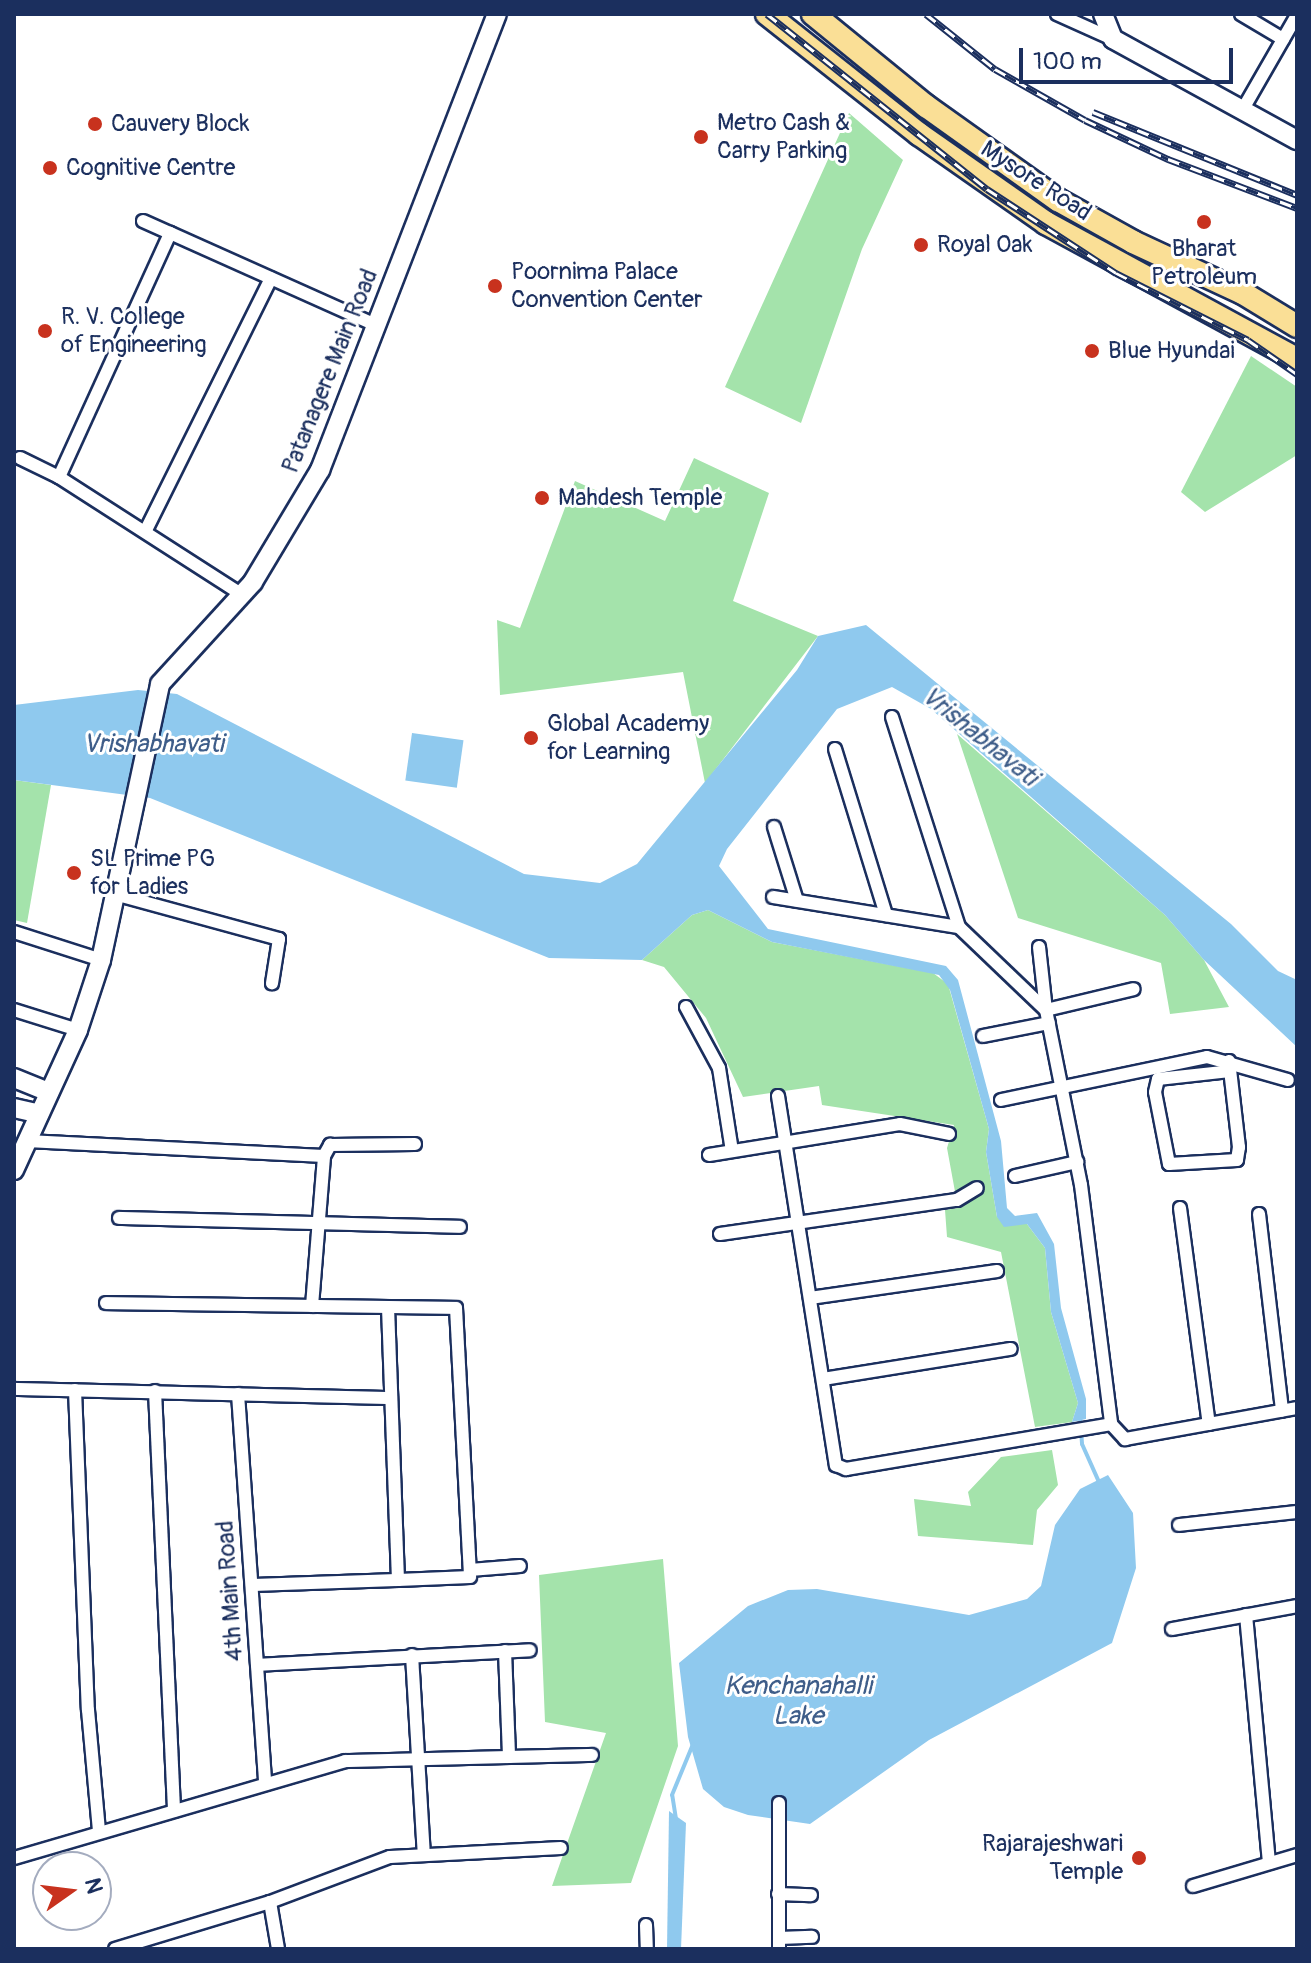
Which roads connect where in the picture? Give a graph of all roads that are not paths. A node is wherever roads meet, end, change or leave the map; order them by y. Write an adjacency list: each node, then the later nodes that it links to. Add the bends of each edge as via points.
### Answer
1 (497, 14): 15 (street, Patanagere Main Road)
2 (767, 14): 17 (highway, Mysore Road, via 919,134 1046,223)
3 (813, 14): 16 (highway, Mysore Road, via 926,106 1058,200 1243,293)
4 (1057, 14): 8 (street)
5 (1103, 14): 8 (street)
6 (1241, 14): 9 (street)
7 (1297, 15): 9 (street)
8 (1113, 39): 10 (street)
9 (1283, 39): 10 (street)
10 (1243, 109): 11 (street)
11 (1297, 140)
12 (143, 221): 13 (street)
13 (170, 233): 14 (street); 19 (street)
14 (271, 278): 15 (street); 20 (street)
15 (376, 325): 21 (street, Patanagere Main Road, via 320,470)
16 (1297, 326)
17 (1297, 359)
18 (20, 458): 19 (street)
19 (59, 477): 20 (street)
20 (146, 530): 21 (street)
21 (241, 594): 25 (street, Patanagere Main Road, via 160,684)
22 (892, 717): 29 (street)
23 (835, 749): 28 (street)
24 (774, 827): 27 (street)
25 (118, 895): 32 (street, Patanagere Main Road); 33 (street, via 279,939)
26 (773, 897): 27 (street)
27 (797, 901): 28 (street)
28 (886, 915): 29 (street)
29 (959, 927): 37 (street)
30 (14, 932): 32 (street)
31 (1039, 947): 37 (street)
32 (101, 960): 38 (street, Patanagere Main Road)
33 (272, 983)
34 (1134, 989): 37 (street)
35 (686, 1007): 53 (street, via 719,1068)
36 (14, 1010): 38 (street)
37 (1048, 1017): 39 (street); 43 (street)
38 (78, 1030): 44 (street, Patanagere Main Road)
39 (983, 1036)
40 (1230, 1066): 40 (street, via 1237,1160 1169,1164 1155,1092 1158,1079); 42 (street); 43 (street, via 1207,1057)
41 (14, 1078): 44 (street)
42 (1288, 1080)
43 (1062, 1087): 46 (street); 56 (street)
44 (49, 1092): 48 (street, Patanagere Main Road)
45 (778, 1096): 51 (street)
46 (1001, 1100)
47 (14, 1108): 48 (street)
48 (39, 1114): 50 (street, Patanagere Main Road)
49 (949, 1134): 51 (street, via 900,1124)
50 (27, 1141): 55 (street); 57 (street, Patanagere Main Road)
51 (785, 1142): 53 (street); 63 (street)
52 (415, 1144): 55 (street, via 330,1145)
53 (732, 1151): 54 (street)
54 (709, 1155)
55 (324, 1156): 64 (street)
56 (1077, 1162): 58 (street); 81 (street)
57 (14, 1170)
58 (1015, 1176)
59 (977, 1188): 63 (street, via 957,1200)
60 (1180, 1208): 82 (street)
61 (1259, 1214): 80 (street)
62 (119, 1218): 64 (street)
63 (798, 1222): 66 (street); 68 (street)
64 (319, 1226): 65 (street); 70 (street)
65 (460, 1227)
66 (720, 1234)
67 (997, 1271): 68 (street)
68 (810, 1298): 73 (street)
69 (106, 1303): 70 (street)
70 (312, 1306): 71 (street)
71 (388, 1309): 78 (street); 86 (street, via 456,1308)
72 (1011, 1349): 73 (street)
73 (823, 1379): 81 (street, via 836,1465 846,1469)
74 (14, 1389): 75 (street)
75 (75, 1390): 76 (street); 102 (street, via 88,1710)
76 (155, 1391): 77 (street); 101 (street)
77 (238, 1394): 78 (street); 88 (street, 4th Main Road)
78 (391, 1398): 87 (street)
79 (1297, 1408): 80 (street)
80 (1282, 1411): 82 (street)
81 (1111, 1424): 82 (street, via 1125,1439)
82 (1209, 1424)
83 (1297, 1512): 84 (street)
84 (1179, 1525)
85 (520, 1566): 86 (street)
86 (470, 1570): 87 (street, via 470,1577)
87 (398, 1580): 88 (street)
88 (252, 1585): 95 (street, 4th Main Road)
89 (1297, 1606): 90 (street)
90 (1246, 1615): 91 (street); 107 (street)
91 (1172, 1629)
92 (530, 1650): 93 (street)
93 (505, 1651): 94 (street); 97 (street)
94 (412, 1655): 95 (street); 98 (street)
95 (257, 1665): 99 (street, 4th Main Road)
96 (592, 1755): 97 (street)
97 (509, 1757): 98 (street)
98 (418, 1759): 99 (street, via 345,1761); 104 (street)
99 (265, 1784): 101 (street)
100 (779, 1803): 109 (street)
101 (174, 1811): 102 (street)
102 (99, 1832): 106 (street)
103 (561, 1848): 104 (street)
104 (424, 1855): 111 (street, via 390,1857)
105 (1297, 1855): 107 (street)
106 (14, 1858)
107 (1269, 1863): 108 (street)
108 (1193, 1886)
109 (778, 1894): 110 (street); 114 (street)
110 (811, 1895)
111 (270, 1902): 115 (street); 116 (street)
112 (646, 1925): 117 (street)
113 (812, 1937): 114 (street)
114 (779, 1943)
115 (115, 1949)
116 (278, 1949)
117 (647, 1949)

